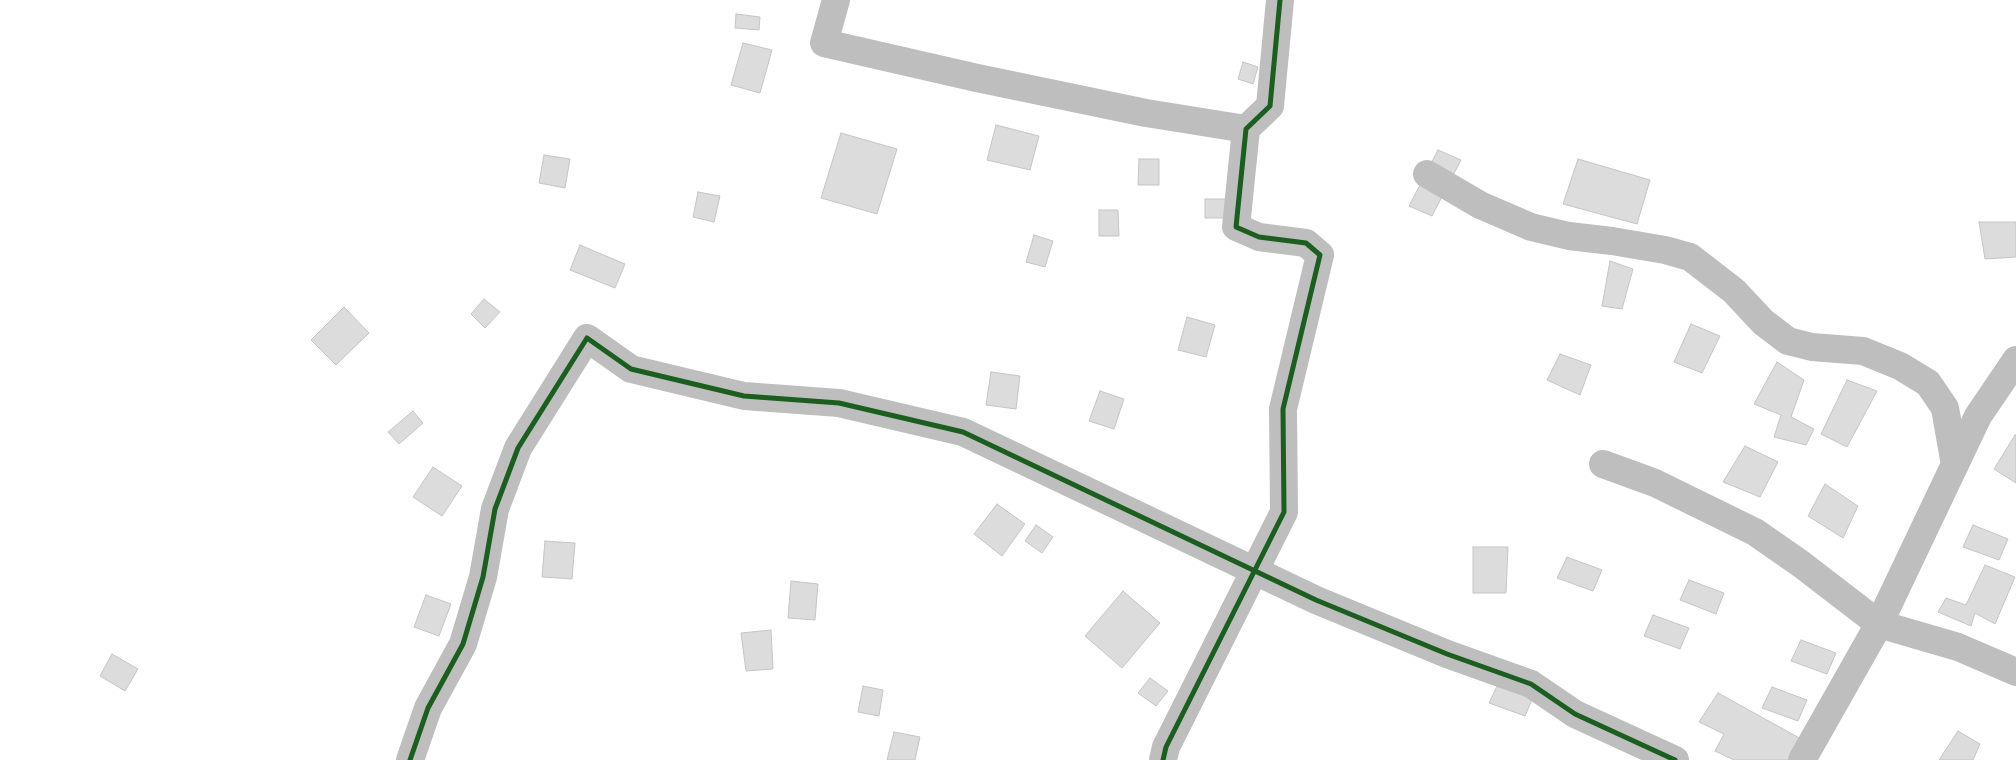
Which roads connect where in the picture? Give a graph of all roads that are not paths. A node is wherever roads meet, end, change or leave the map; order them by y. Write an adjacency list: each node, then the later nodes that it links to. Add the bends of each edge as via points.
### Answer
1 (836, 0): 3 (street, via 824,43 1146,113)
2 (1280, 0): 3 (street, via 1270,106)
3 (1246, 129): 8 (street, via 1236,227 1259,238 1306,243 1320,255 1283,409 1284,512)
4 (1427, 174): 7 (street, via 1480,206 1531,227 1690,257 1734,291 1763,322 1788,341 1812,347 1863,351 1900,366 1928,383 1945,408)
5 (2016, 360): 7 (street, via 1978,416)
6 (1603, 464): 9 (street, via 1655,482 1755,532)
7 (1955, 465): 9 (street)
8 (1256, 571): 11 (street, via 963,432 839,403 744,396 631,370 587,338 518,448 495,509 483,577 463,644 428,708); 12 (street); 13 (street, via 1420,643 1531,684 1575,714)
9 (1879, 624): 10 (street, via 1958,647); 14 (street)
10 (2016, 672)
11 (410, 760)
12 (1162, 760)
13 (1675, 760)
14 (1802, 760)

